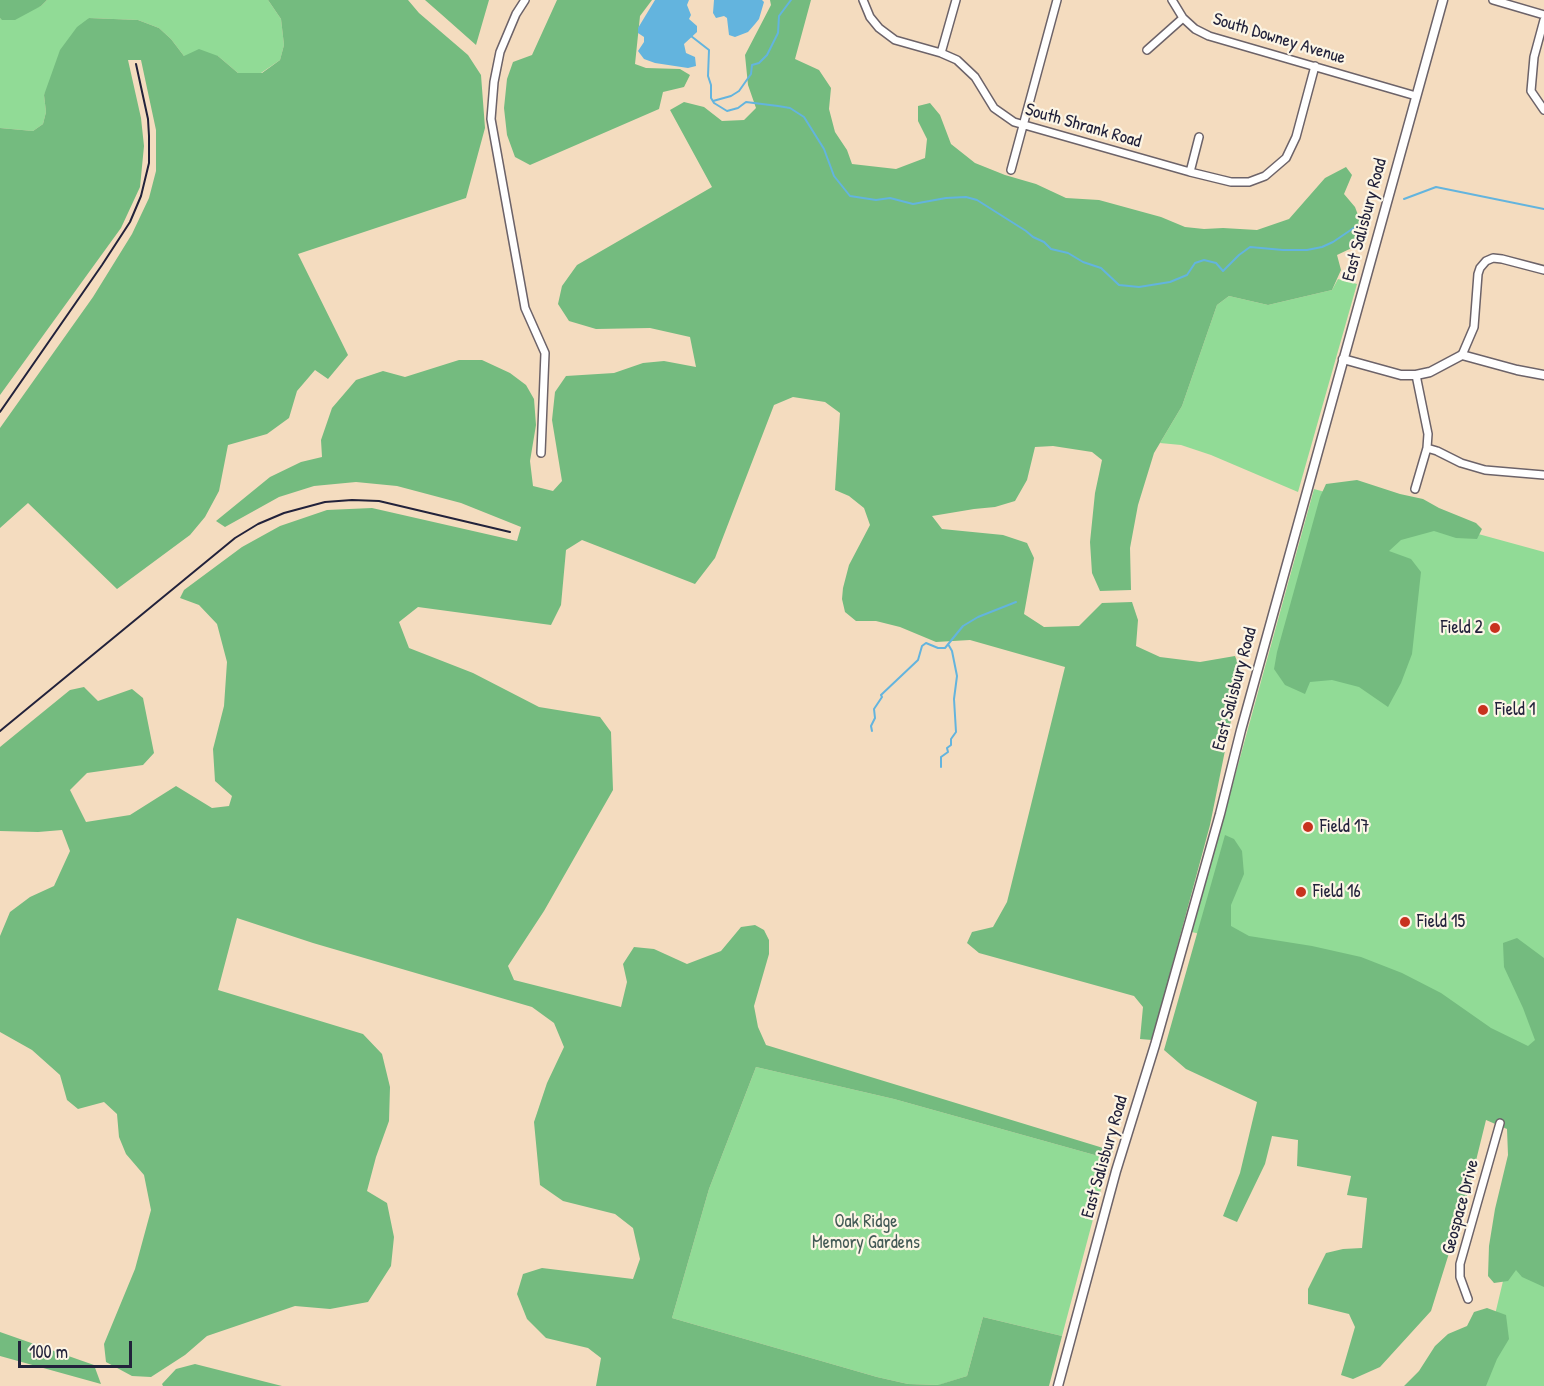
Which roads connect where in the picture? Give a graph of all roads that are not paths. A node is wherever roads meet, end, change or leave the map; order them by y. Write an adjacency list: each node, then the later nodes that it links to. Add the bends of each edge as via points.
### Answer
1 (525, 0): 26 (street, via 500,52 491,120 525,308 544,353)
2 (956, 0): 12 (street)
3 (1057, 0): 16 (street)
4 (1172, 0): 9 (street)
5 (1443, 0): 14 (street, East Salisbury Road)
6 (1493, 0): 8 (street)
7 (864, 3): 12 (street, South Shrank Road, via 879,28 895,40)
8 (1544, 15)
9 (1183, 18): 11 (street); 13 (street, South Downey Avenue, via 1209,36)
10 (1544, 21): 15 (street, via 1531,78 1531,91)
11 (1147, 50)
12 (941, 53): 16 (street, South Shrank Road, via 968,70 1001,114)
13 (1315, 66): 14 (street, South Downey Avenue); 19 (street, South Shrank Road, via 1292,148 1280,165 1249,182 1231,182)
14 (1416, 96): 22 (street, East Salisbury Road)
15 (1544, 110)
16 (1023, 125): 18 (street); 19 (street, South Shrank Road)
17 (1199, 137): 19 (street)
18 (1011, 170)
19 (1190, 172)
20 (1544, 270): 21 (street, via 1502,259 1486,261 1478,274 1474,327)
21 (1462, 355): 23 (street); 24 (street)
22 (1343, 359): 23 (street, via 1401,375); 31 (street, East Salisbury Road, via 1220,814)
23 (1416, 375): 25 (street, via 1428,434)
24 (1544, 375)
25 (1427, 448): 27 (street, via 1485,470); 28 (street)
26 (541, 453)
27 (1544, 475)
28 (1415, 489)
29 (1500, 1124): 30 (street, Geospace Drive, via 1460,1264)
30 (1468, 1299)
31 (1058, 1386)

